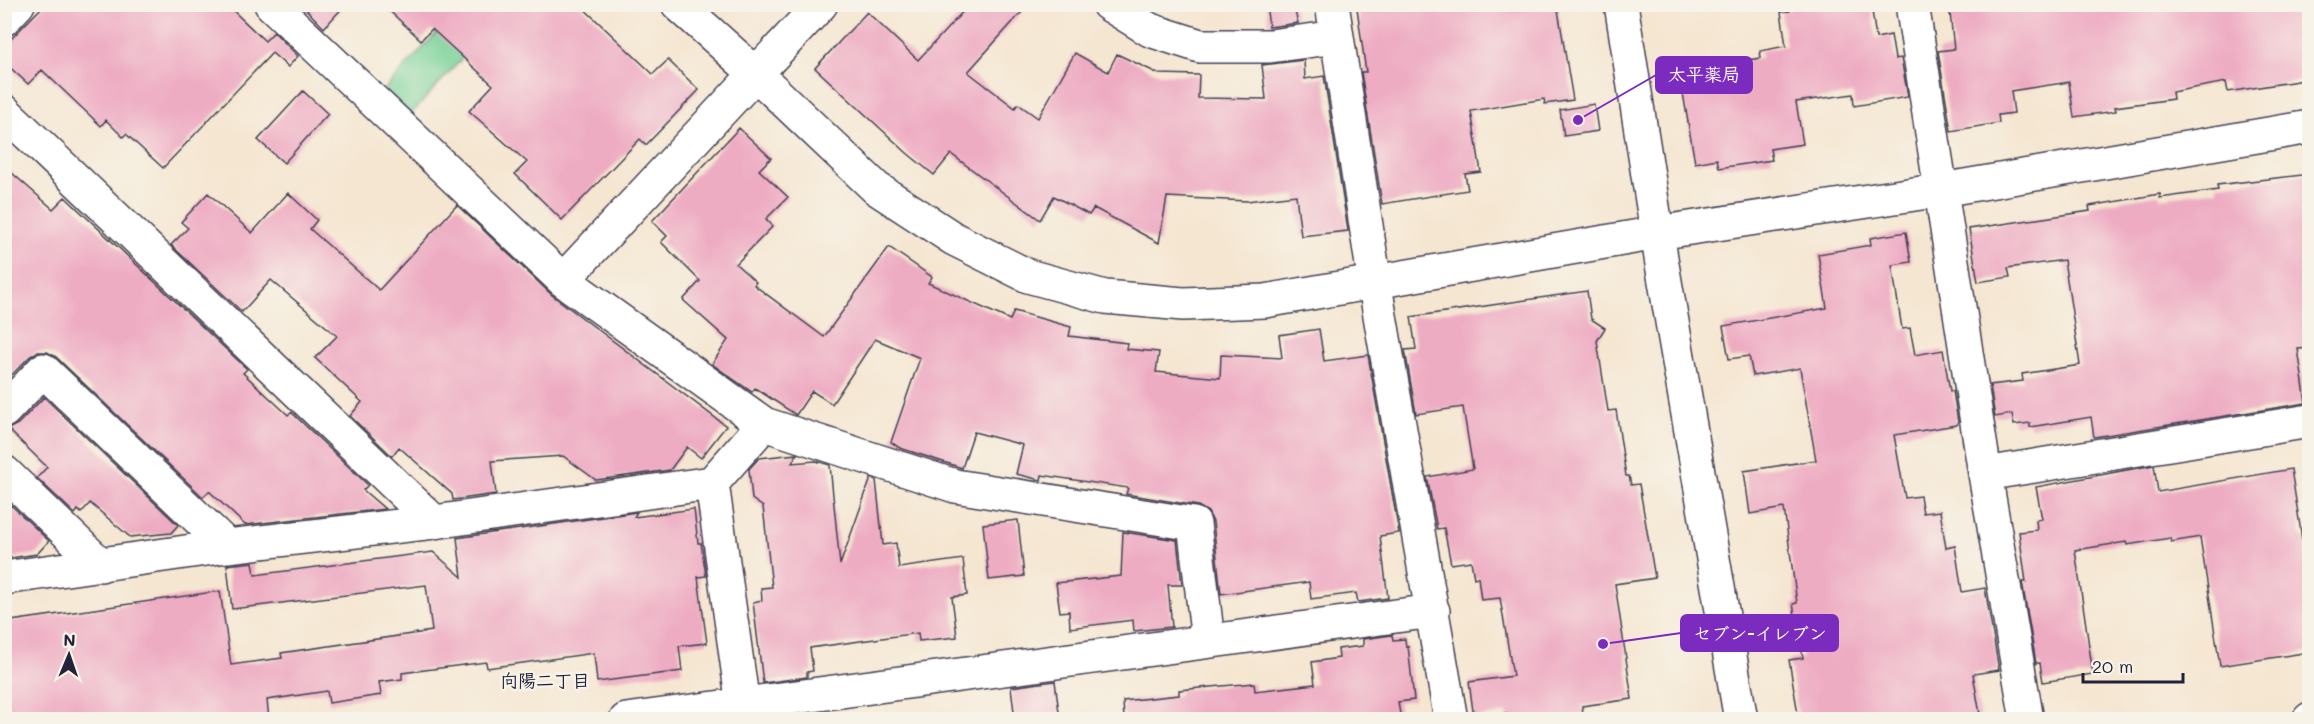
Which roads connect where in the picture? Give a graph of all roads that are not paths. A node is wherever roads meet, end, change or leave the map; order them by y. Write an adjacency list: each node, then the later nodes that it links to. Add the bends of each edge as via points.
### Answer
1 (18, 4): 9 (street)
2 (271, 4): 16 (street)
3 (678, 4): 11 (street)
4 (821, 4): 11 (street)
5 (1108, 4): 10 (street, via 1150,30 1200,46 1270,46)
6 (1332, 4): 10 (street)
7 (1621, 4): 15 (street)
8 (1912, 4): 14 (street)
9 (4, 19)
10 (1337, 37): 17 (street)
11 (756, 74): 16 (street); 17 (street, via 876,188 954,239 1028,276 1105,297 1183,304 1265,301)
12 (4, 111): 24 (street)
13 (2310, 127): 14 (street)
14 (1941, 189): 15 (street); 22 (street)
15 (1657, 233): 17 (street); 33 (street)
16 (563, 280): 20 (street)
17 (1375, 281): 28 (street)
18 (4, 411): 25 (street, via 43,370)
19 (2310, 421): 22 (street)
20 (764, 424): 23 (street); 29 (street, via 955,486 1194,524)
21 (4, 472): 26 (street)
22 (1985, 474): 34 (street)
23 (712, 483): 24 (street); 30 (street)
24 (434, 522): 25 (street)
25 (227, 546): 26 (street)
26 (101, 565): 27 (street)
27 (4, 578)
28 (1433, 611): 29 (street); 32 (street)
29 (1208, 641): 30 (street)
30 (744, 712): 31 (street)
31 (626, 720)
32 (1451, 720)
33 (1741, 720)
34 (2027, 720)

